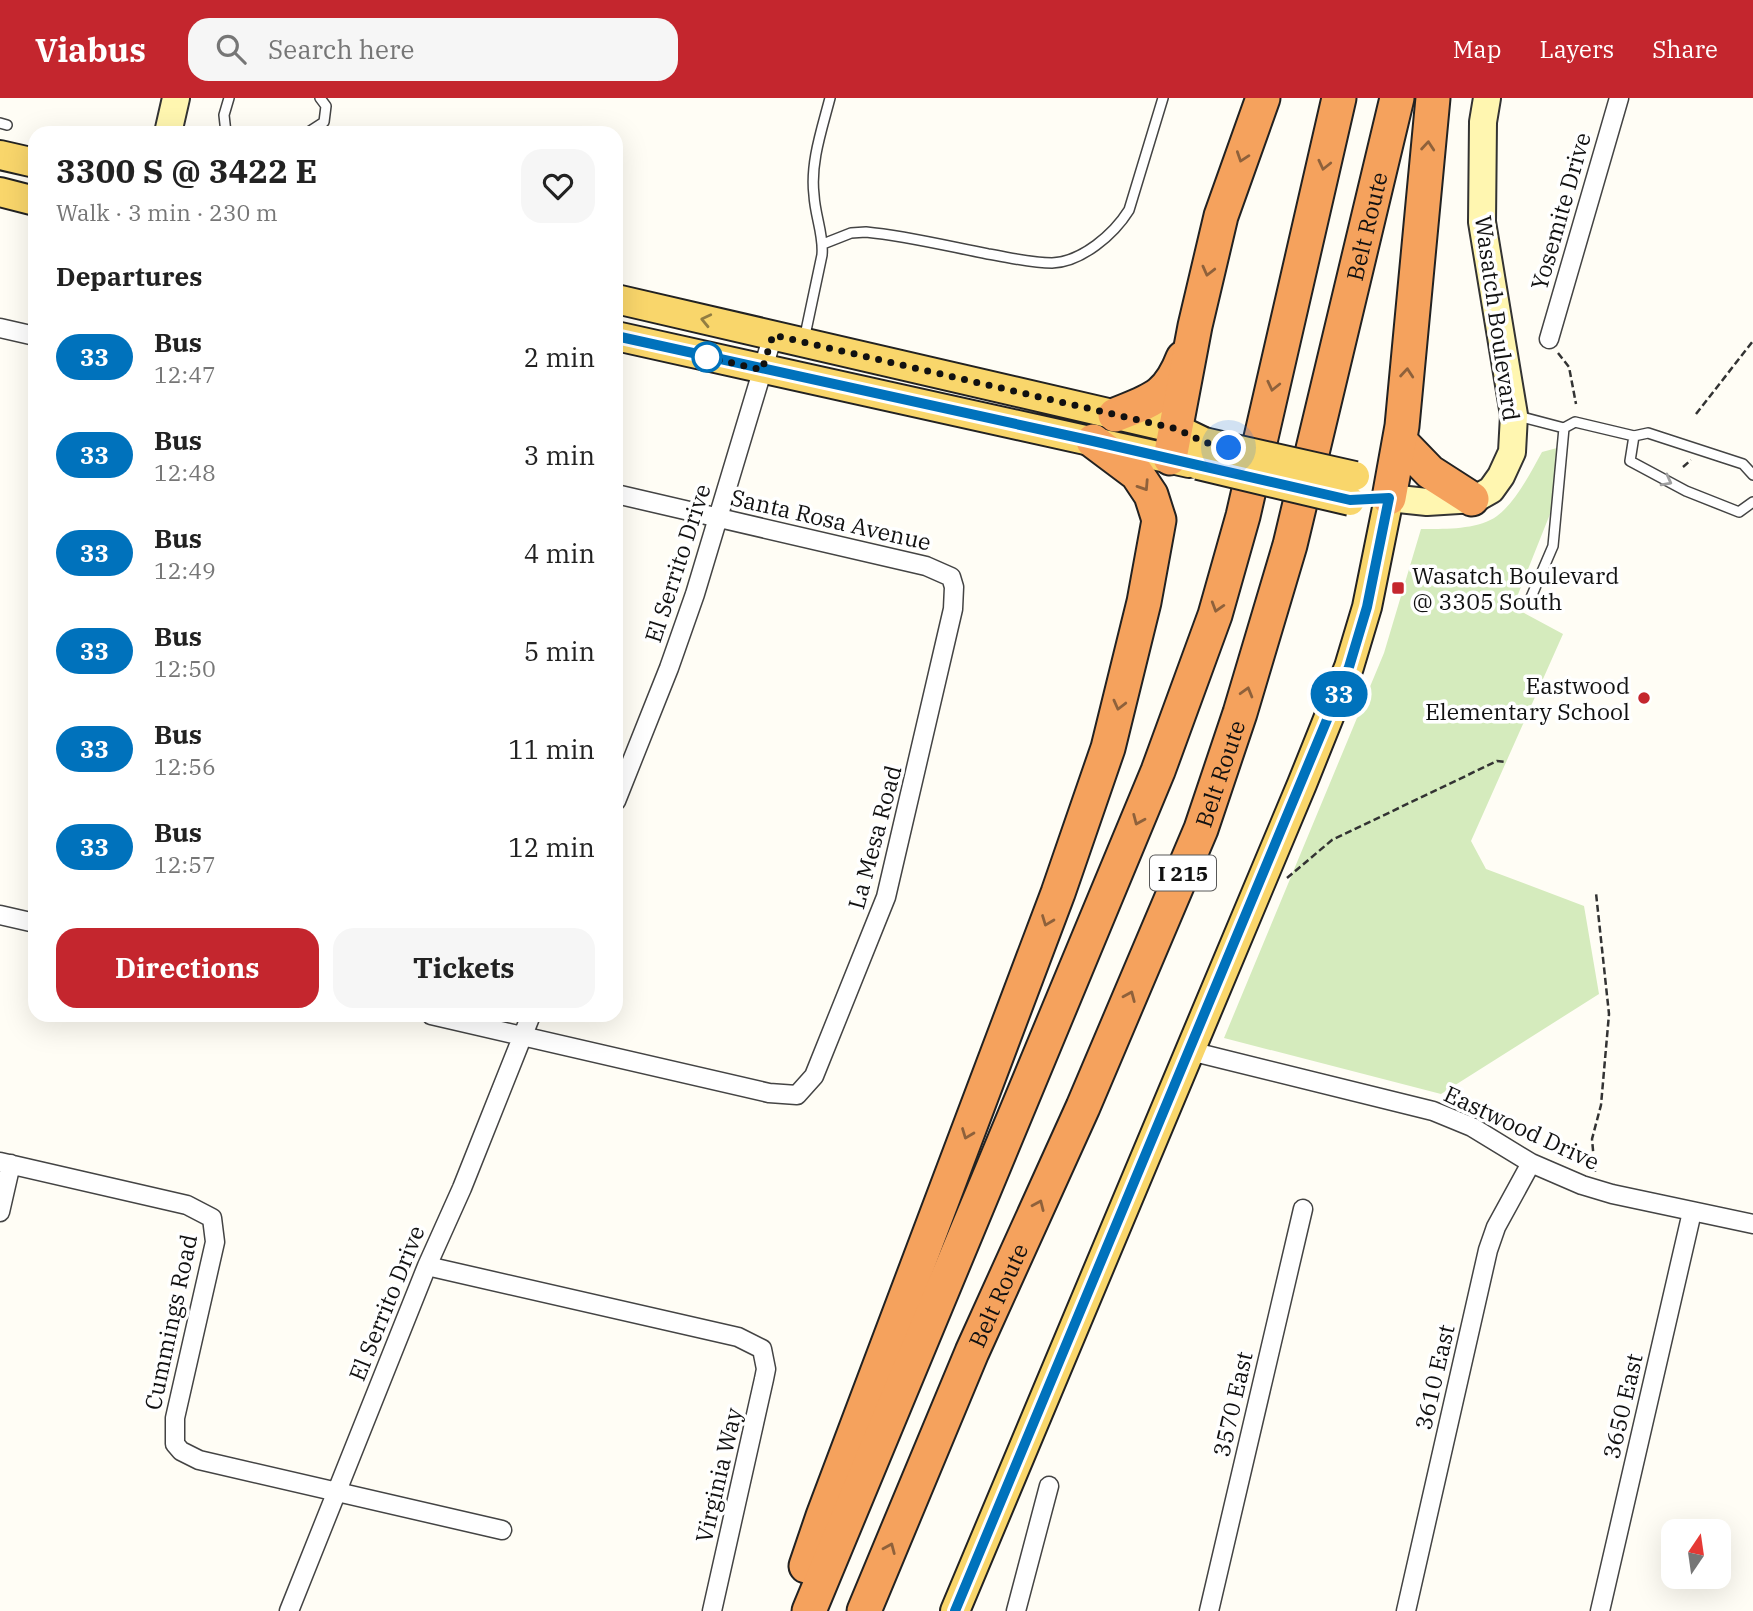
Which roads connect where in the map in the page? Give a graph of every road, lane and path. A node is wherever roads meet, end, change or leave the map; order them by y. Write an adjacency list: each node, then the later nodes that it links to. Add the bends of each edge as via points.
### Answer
1 (176, 98): 13 (street)
2 (194, 98): 14 (street)
3 (229, 98): 15 (lane)
4 (320, 98): 16 (lane, via 327,106 324,121)
5 (830, 98): 21 (lane, via 813,179)
6 (1163, 98): 21 (lane, via 1129,210 1106,239 1069,258 1053,263 1022,260 866,232)
7 (1263, 98): 23 (highway, one-way to 23, via 1222,216)
8 (1339, 98): 73 (highway, I 215, one-way to 73, via 1243,516 1215,615 1158,771)
9 (1397, 98): 74 (highway, Belt Route / I 215, one-way to 9, via 1201,829 1290,545)
10 (1433, 98): 39 (highway, one-way to 10)
11 (1487, 98): 35 (street, Wasatch Boulevard, via 1482,222)
12 (1619, 98): 28 (street, Yosemite Drive)
13 (170, 126)
14 (188, 126)
15 (225, 126)
16 (317, 126)
17 (0, 155): 18 (main road)
18 (28, 161)
19 (0, 192): 20 (main road)
20 (28, 199)
21 (823, 244): 30 (lane)
22 (623, 301): 26 (main road, one-way to 22)
23 (1195, 326): 34 (highway, via 1176,376 1156,398); 40 (highway)
24 (0, 328): 25 (street)
25 (28, 334)
26 (773, 335): 30 (main road); 31 (street, El Serrito Drive)
27 (623, 338): 31 (main road)
28 (1549, 338): 32 (path, via 1569,368)
29 (1753, 341): 33 (path)
30 (803, 342): 34 (main road)
31 (762, 370): 38 (main road); 46 (street, El Serrito Drive)
32 (1576, 404)
33 (1696, 414)
34 (1115, 415): 40 (main road)
35 (1514, 415): 36 (lane); 44 (street, Wasatch Boulevard, via 1514,442 1505,469 1490,490)
36 (1564, 428): 37 (lane, via 1575,422); 48 (lane, via 1553,546)
37 (1634, 436): 41 (lane, via 1648,433 1743,464); 45 (lane, one-way to 45, via 1630,461 1739,512)
38 (1093, 441): 40 (main road); 72 (highway, one-way to 72, via 1137,474 1151,495 1159,520 1108,748)
39 (1400, 441): 43 (highway); 44 (highway, via 1430,472)
40 (1187, 449): 43 (main road, bridge)
41 (1753, 475)
42 (623, 496): 46 (street, Santa Rosa Avenue)
43 (1389, 498): 44 (street, via 1427,502); 58 (main road, via 1367,607 1349,667)
44 (1472, 499)
45 (1753, 502)
46 (718, 517): 47 (street, Santa Rosa Avenue, via 926,566); 50 (street, El Serrito Drive, via 680,638)
47 (951, 577): 57 (street, La Mesa Road, via 953,609 889,886 814,1076 797,1096)
48 (1529, 602)
49 (1506, 762): 51 (path, via 1497,761 1332,840)
50 (623, 783)
51 (1287, 878)
52 (1596, 893): 61 (path, via 1609,1014 1601,1105 1592,1139)
53 (0, 915): 54 (street)
54 (28, 921)
55 (461, 1022): 57 (street)
56 (528, 1022): 57 (street, El Serrito Drive)
57 (523, 1036): 66 (street, El Serrito Drive)
58 (1190, 1051): 60 (street, Eastwood Drive, via 1433,1111 1472,1127); 75 (main road)
59 (6, 1163): 63 (street); 68 (street, Cummings Road, via 187,1205 212,1218 215,1242 175,1418 175,1444 199,1460)
60 (1531, 1163): 64 (street, Eastwood Drive, via 1595,1189); 78 (street, 3610 East, via 1488,1250)
61 (1595, 1175)
62 (1303, 1209): 77 (street, 3570 East)
63 (0, 1212)
64 (1692, 1212): 65 (street, Eastwood Drive); 79 (street, 3650 East)
65 (1753, 1224)
66 (427, 1266): 68 (street, El Serrito Drive); 71 (street, Virginia Way, via 738,1337 762,1349 766,1369)
67 (1049, 1486): 76 (street)
68 (336, 1493): 69 (street); 70 (street, El Serrito Drive)
69 (502, 1530)
70 (289, 1611)
71 (712, 1611)
72 (791, 1611)
73 (809, 1611)
74 (864, 1611)
75 (955, 1611)
76 (1016, 1611)
77 (1209, 1611)
78 (1406, 1611)
79 (1600, 1611)

